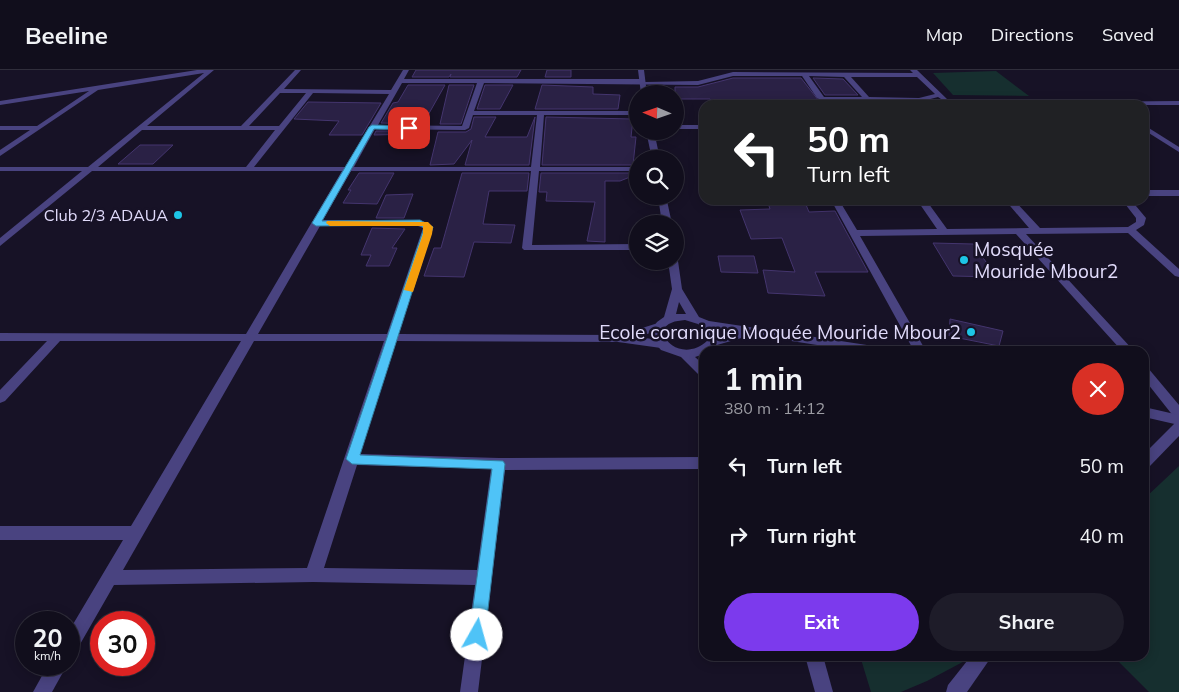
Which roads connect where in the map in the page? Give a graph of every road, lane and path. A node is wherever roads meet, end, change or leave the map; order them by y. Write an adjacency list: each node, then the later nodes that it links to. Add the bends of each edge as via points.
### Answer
1 (210, 70): 11 (street); 29 (street)
2 (298, 70): 12 (street)
3 (641, 70): 9 (street)
4 (915, 72): 6 (street); 15 (street)
5 (804, 74): 6 (street); 9 (street, via 734,74 698,82); 16 (street, via 820,98)
6 (845, 74): 16 (street)
7 (402, 75): 8 (street); 14 (street)
8 (481, 81): 9 (street, via 547,78); 21 (street)
9 (643, 82): 10 (street)
10 (643, 85)
11 (99, 87): 18 (street); 28 (street)
12 (278, 91): 13 (street); 30 (street)
13 (311, 91): 14 (street); 31 (street)
14 (393, 92): 24 (street)
15 (940, 95): 16 (street, via 919,100); 17 (street)
16 (867, 99)
17 (944, 100)
18 (0, 103)
19 (1149, 103): 20 (street)
20 (1179, 103)
21 (470, 113): 22 (street); 24 (street, via 465,128)
22 (541, 113): 23 (street); 39 (street)
23 (629, 113)
24 (372, 127): 38 (street)
25 (684, 127): 26 (street)
26 (699, 127)
27 (0, 128): 28 (street)
28 (39, 128): 34 (street)
29 (141, 128): 30 (street); 36 (street)
30 (243, 128): 31 (street)
31 (281, 128): 37 (street)
32 (1149, 129): 33 (street)
33 (1179, 150)
34 (0, 154)
35 (0, 169): 36 (street)
36 (90, 169): 37 (street); 53 (street)
37 (248, 169): 38 (street)
38 (348, 169): 39 (street); 47 (street)
39 (535, 169): 40 (street); 54 (street, via 527,248)
40 (629, 169)
41 (1179, 192): 42 (street)
42 (1149, 193)
43 (838, 205): 51 (street)
44 (925, 205): 52 (street)
45 (1014, 205): 50 (street)
46 (1130, 205): 48 (street, via 1142,218 1142,223)
47 (316, 223): 65 (street); 66 (street, via 420,223 428,227)
48 (1130, 230): 50 (street); 56 (street)
49 (1019, 232): 50 (street); 52 (street); 73 (street)
50 (1038, 232)
51 (853, 233): 52 (street); 72 (street)
52 (945, 233)
53 (0, 243)
54 (629, 247)
55 (674, 270): 57 (street)
56 (1179, 274)
57 (677, 289): 58 (street); 59 (street)
58 (694, 318): 59 (street); 60 (street)
59 (669, 319): 61 (street)
60 (709, 326): 62 (street); 69 (street, via 713,331)
61 (658, 327): 67 (street); 68 (street, via 656,332)
62 (755, 332): 70 (street); 71 (street)
63 (0, 337): 64 (street)
64 (57, 337): 65 (street); 78 (street)
65 (250, 337): 66 (street); 88 (street)
66 (393, 338): 67 (street); 84 (street)
67 (618, 338): 68 (street)
68 (661, 344): 75 (street)
69 (712, 346)
70 (715, 346)
71 (847, 346)
72 (917, 346)
73 (1123, 346)
74 (699, 352): 75 (street)
75 (685, 354): 76 (street)
76 (699, 368)
77 (1149, 376): 80 (street)
78 (0, 398)
79 (1149, 413): 81 (street)
80 (1179, 414)
81 (1179, 420)
82 (1179, 428): 83 (street)
83 (1149, 458)
84 (352, 459): 86 (street); 89 (street)
85 (699, 463): 86 (street)
86 (499, 464): 91 (street)
87 (0, 533): 88 (street)
88 (135, 533): 90 (street)
89 (313, 575): 90 (street); 91 (street)
90 (109, 578): 92 (street)
91 (484, 578): 97 (street)
92 (80, 628)
93 (815, 661): 98 (street)
94 (979, 661): 99 (street)
95 (51, 676): 96 (street)
96 (42, 692)
97 (469, 692)
98 (824, 692)
99 (955, 692)

